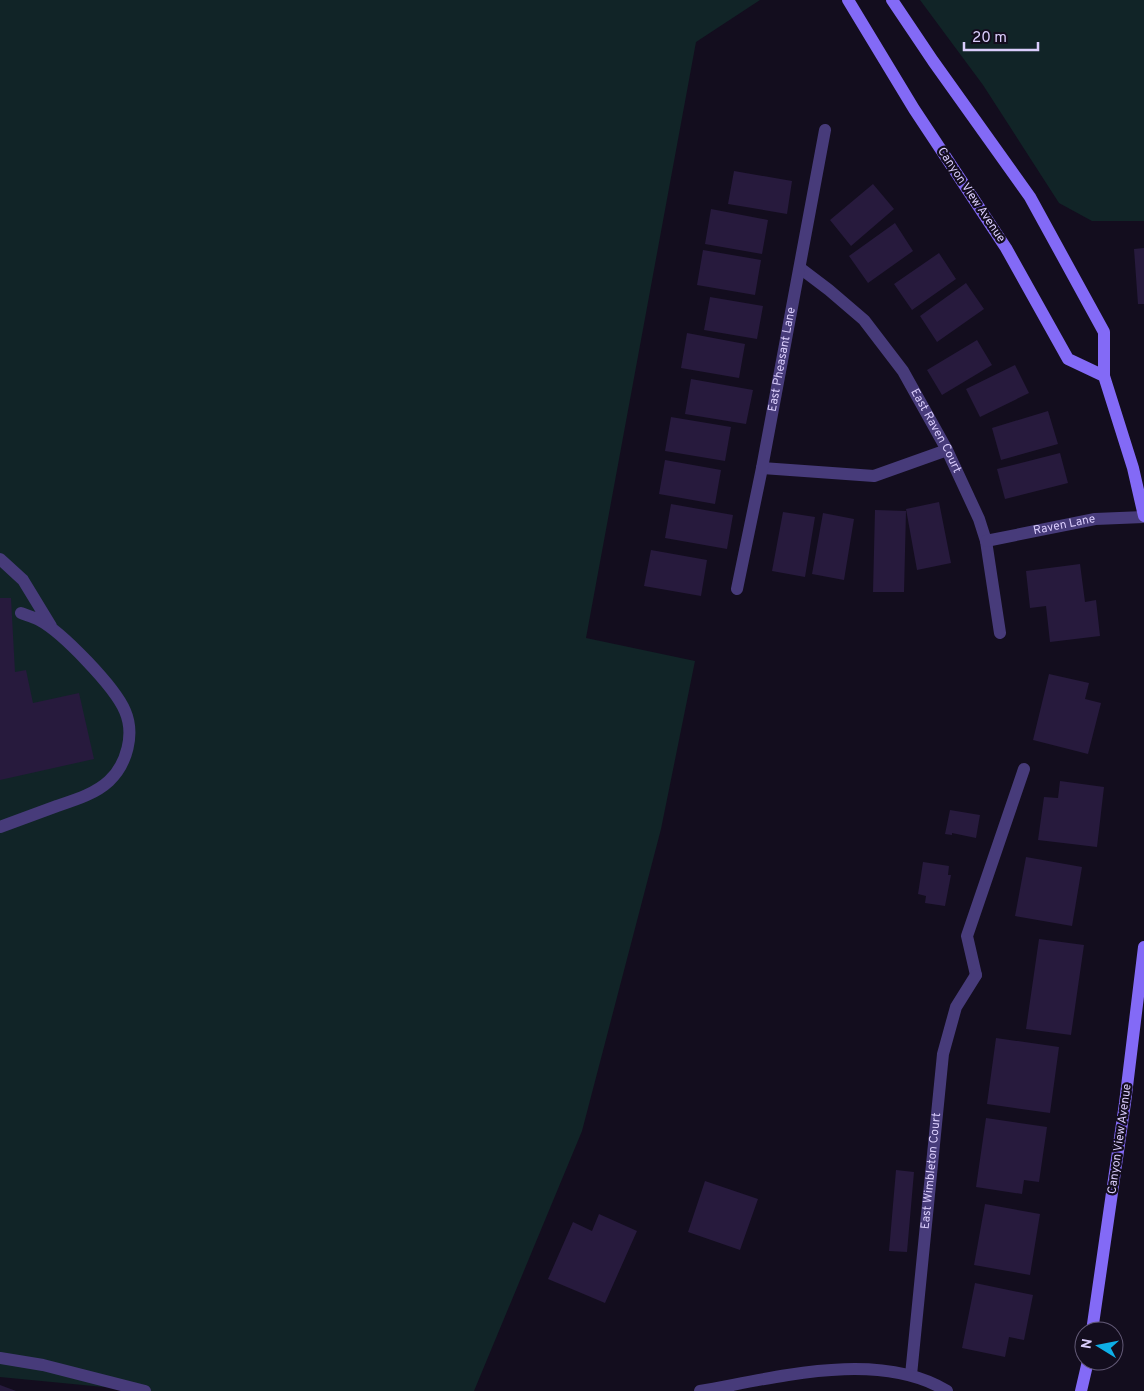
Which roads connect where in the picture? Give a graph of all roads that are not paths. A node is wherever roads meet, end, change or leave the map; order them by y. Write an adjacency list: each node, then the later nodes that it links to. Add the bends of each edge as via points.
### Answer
1 (848, 0): 5 (street, Canyon View Avenue, via 914,109 1006,248 1068,359)
2 (892, 0): 5 (street, via 1030,197 1104,332)
3 (825, 130): 4 (street, East Pheasant Lane)
4 (800, 268): 6 (street, East Raven Court, via 864,320 903,371); 7 (street, East Pheasant Lane)
5 (1104, 376): 8 (street, via 1133,468)
6 (947, 450): 7 (street, via 874,476); 9 (street, East Raven Court)
7 (762, 468): 11 (street, East Pheasant Lane)
8 (1144, 516): 9 (street, Raven Lane, via 1095,519)
9 (986, 541): 14 (street, East Raven Court)
10 (0, 559): 13 (street, via 23,580)
11 (737, 589)
12 (21, 613): 13 (street)
13 (54, 631): 16 (street, via 73,647 120,702 129,729 128,748 115,775 100,788)
14 (1000, 633)
15 (1024, 768): 21 (street, East Wimbleton Court, via 967,936 976,976 956,1007 943,1054)
16 (0, 827)
17 (1144, 947): 18 (street, Canyon View Avenue)
18 (1093, 1321)
19 (0, 1358): 22 (street, via 43,1365)
20 (1086, 1371): 25 (street)
21 (910, 1375): 23 (street, via 868,1369 829,1369); 24 (street)
22 (145, 1391)
23 (700, 1391)
24 (947, 1391)
25 (1081, 1391)

